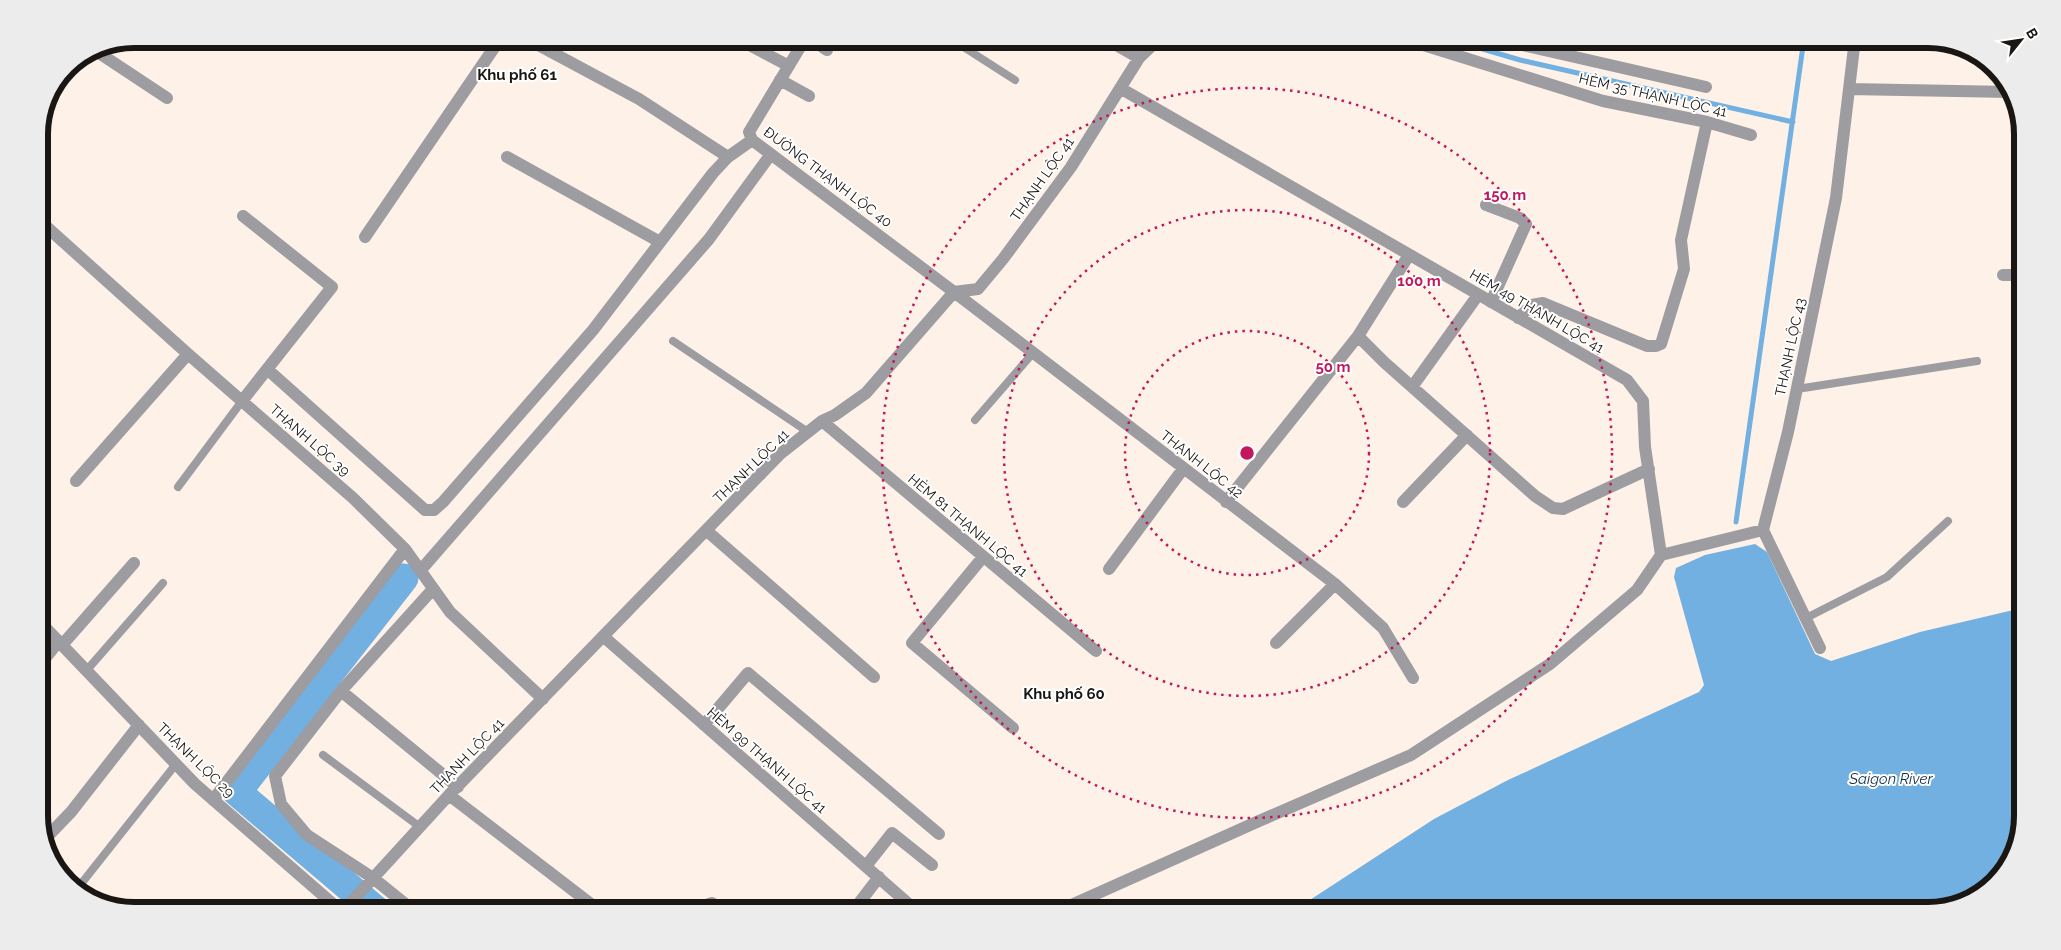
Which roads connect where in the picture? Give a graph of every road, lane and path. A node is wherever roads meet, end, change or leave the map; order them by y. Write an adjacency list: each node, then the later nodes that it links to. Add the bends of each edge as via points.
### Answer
1 (494, 48): 33 (street)
2 (544, 48): 29 (street, via 639,99)
3 (755, 48): 15 (street)
4 (799, 48): 15 (street, ĐƯỜNG THẠNH LỘC 40)
5 (824, 48): 12 (street)
6 (965, 48): 17 (lane)
7 (1121, 48): 14 (street)
8 (1149, 48): 14 (street, THẠNH LỘC 41)
9 (1433, 48): 24 (street, HẺM 35 THẠNH LỘC 41, via 1603,101)
10 (1535, 48): 19 (street)
11 (1855, 48): 20 (street, THẠNH LỘC 43)
12 (827, 50)
13 (101, 54): 23 (street)
14 (1138, 58): 18 (street, THẠNH LỘC 41)
15 (788, 66): 16 (street, ĐƯỜNG THẠNH LỘC 40)
16 (780, 80): 22 (street); 26 (street, ĐƯỜNG THẠNH LỘC 40, via 749,132)
17 (1015, 80)
18 (1120, 88): 35 (street, HẺM 49 THẠNH LỘC 41); 38 (street, THẠNH LỘC 41, via 1071,167 1003,259 978,289)
19 (1706, 88)
20 (1849, 89): 21 (street); 49 (street, THẠNH LỘC 43, via 1836,198)
21 (2003, 92)
22 (809, 96)
23 (167, 98)
24 (1706, 122): 25 (street, HẺM 35 THẠNH LỘC 41); 41 (street, via 1681,240 1684,269 1660,344 1647,346 1543,302 1532,305)
25 (1752, 135)
26 (752, 140): 27 (street, ĐƯỜNG THẠNH LỘC 40); 29 (street)
27 (771, 154): 38 (street, ĐƯỜNG THẠNH LỘC 40); 69 (street, via 709,239)
28 (507, 157): 34 (street)
29 (728, 157): 34 (street)
30 (1486, 204): 40 (street, via 1520,218 1526,224)
31 (243, 216): 47 (street, via 332,287)
32 (48, 228): 45 (street, THẠNH LỘC 39)
33 (365, 236)
34 (660, 242): 47 (street, via 593,330 434,510 426,510)
35 (1409, 255): 39 (street, HẺM 49 THẠNH LỘC 41); 42 (street)
36 (2002, 275): 37 (street)
37 (2013, 275)
38 (954, 292): 44 (street, THẠNH LỘC 42); 52 (street, THẠNH LỘC 41, via 866,393)
39 (1478, 295): 40 (street, HẺM 49 THẠNH LỘC 41); 48 (street)
40 (1491, 302): 41 (street, HẺM 49 THẠNH LỘC 41)
41 (1518, 318): 56 (street, HẺM 49 THẠNH LỘC 41, via 1627,380 1643,401)
42 (1358, 336): 48 (street); 59 (street)
43 (673, 341): 53 (lane)
44 (1033, 353): 51 (lane); 55 (street, THẠNH LỘC 42)
45 (188, 354): 50 (street, THẠNH LỘC 39); 57 (street)
46 (1977, 361): 49 (lane)
47 (267, 369): 50 (street)
48 (1412, 386): 54 (street)
49 (1797, 389): 62 (street, THẠNH LỘC 43)
50 (242, 401): 58 (lane); 64 (street, THẠNH LỘC 39, via 354,498)
51 (975, 420)
52 (822, 421): 53 (street, THẠNH LỘC 41); 66 (street, HẺM 81 THẠNH LỘC 41)
53 (808, 432): 63 (street, THẠNH LỘC 41, via 780,454)
54 (1467, 435): 56 (street, via 1535,496 1558,510); 60 (street)
55 (1183, 469): 59 (street, THẠNH LỘC 42); 68 (street)
56 (1649, 469): 65 (street, HẺM 49 THẠNH LỘC 41)
57 (76, 481)
58 (178, 487)
59 (1226, 502): 71 (street, THẠNH LỘC 42)
60 (1402, 502)
61 (1948, 521): 73 (lane, via 1887,577)
62 (1763, 530): 65 (street); 73 (street)
63 (707, 531): 75 (street, THẠNH LỘC 41); 82 (street)
64 (405, 549): 69 (street, THẠNH LỘC 39); 92 (street)
65 (1661, 555): 107 (street, via 1637,590 1550,664 1411,755)
66 (983, 557): 79 (street, HẺM 81 THẠNH LỘC 41); 88 (street, via 912,643)
67 (134, 562): 76 (street)
68 (1109, 569)
69 (420, 571): 72 (street, THẠNH LỘC 39)
70 (163, 583): 81 (lane)
71 (1335, 584): 77 (street); 83 (street, THẠNH LỘC 42, via 1383,628)
72 (433, 589): 84 (street); 85 (street, THẠNH LỘC 39, via 450,612)
73 (1806, 618): 78 (street)
74 (48, 630): 76 (street, THẠNH LỘC 29)
75 (604, 637): 85 (street, THẠNH LỘC 41); 87 (street, HẺM 99 THẠNH LỘC 41)
76 (60, 643): 80 (street); 81 (street, THẠNH LỘC 29)
77 (1276, 643)
78 (1820, 648)
79 (1096, 651)
80 (48, 656)
81 (86, 670): 86 (street, THẠNH LỘC 29)
82 (874, 677)
83 (1413, 678)
84 (341, 690): 91 (street); 99 (street, via 275,776 281,804 308,835)
85 (542, 700): 91 (street, THẠNH LỘC 41)
86 (139, 725): 90 (street, THẠNH LỘC 29); 95 (street, via 71,812)
87 (704, 725): 94 (street, via 748,673); 97 (street, HẺM 99 THẠNH LỘC 41)
88 (1014, 728)
89 (323, 755): 93 (lane)
90 (176, 764): 92 (street, THẠNH LỘC 29); 100 (lane)
91 (454, 791): 93 (street, THẠNH LỘC 41); 104 (street)
92 (214, 800): 101 (street, THẠNH LỘC 29)
93 (420, 827): 99 (street, THẠNH LỘC 41)
94 (940, 834)
95 (49, 835)
96 (932, 865): 97 (street, via 892,833)
97 (866, 866): 98 (street, HẺM 99 THẠNH LỘC 41)
98 (879, 877): 105 (street); 106 (street, HẺM 99 THẠNH LỘC 41)
99 (370, 881): 102 (street, THẠNH LỘC 41); 103 (street)
100 (81, 885)
101 (332, 902)
102 (350, 902)
103 (401, 902)
104 (589, 902)
105 (860, 902)
106 (907, 902)
107 (1078, 902)

